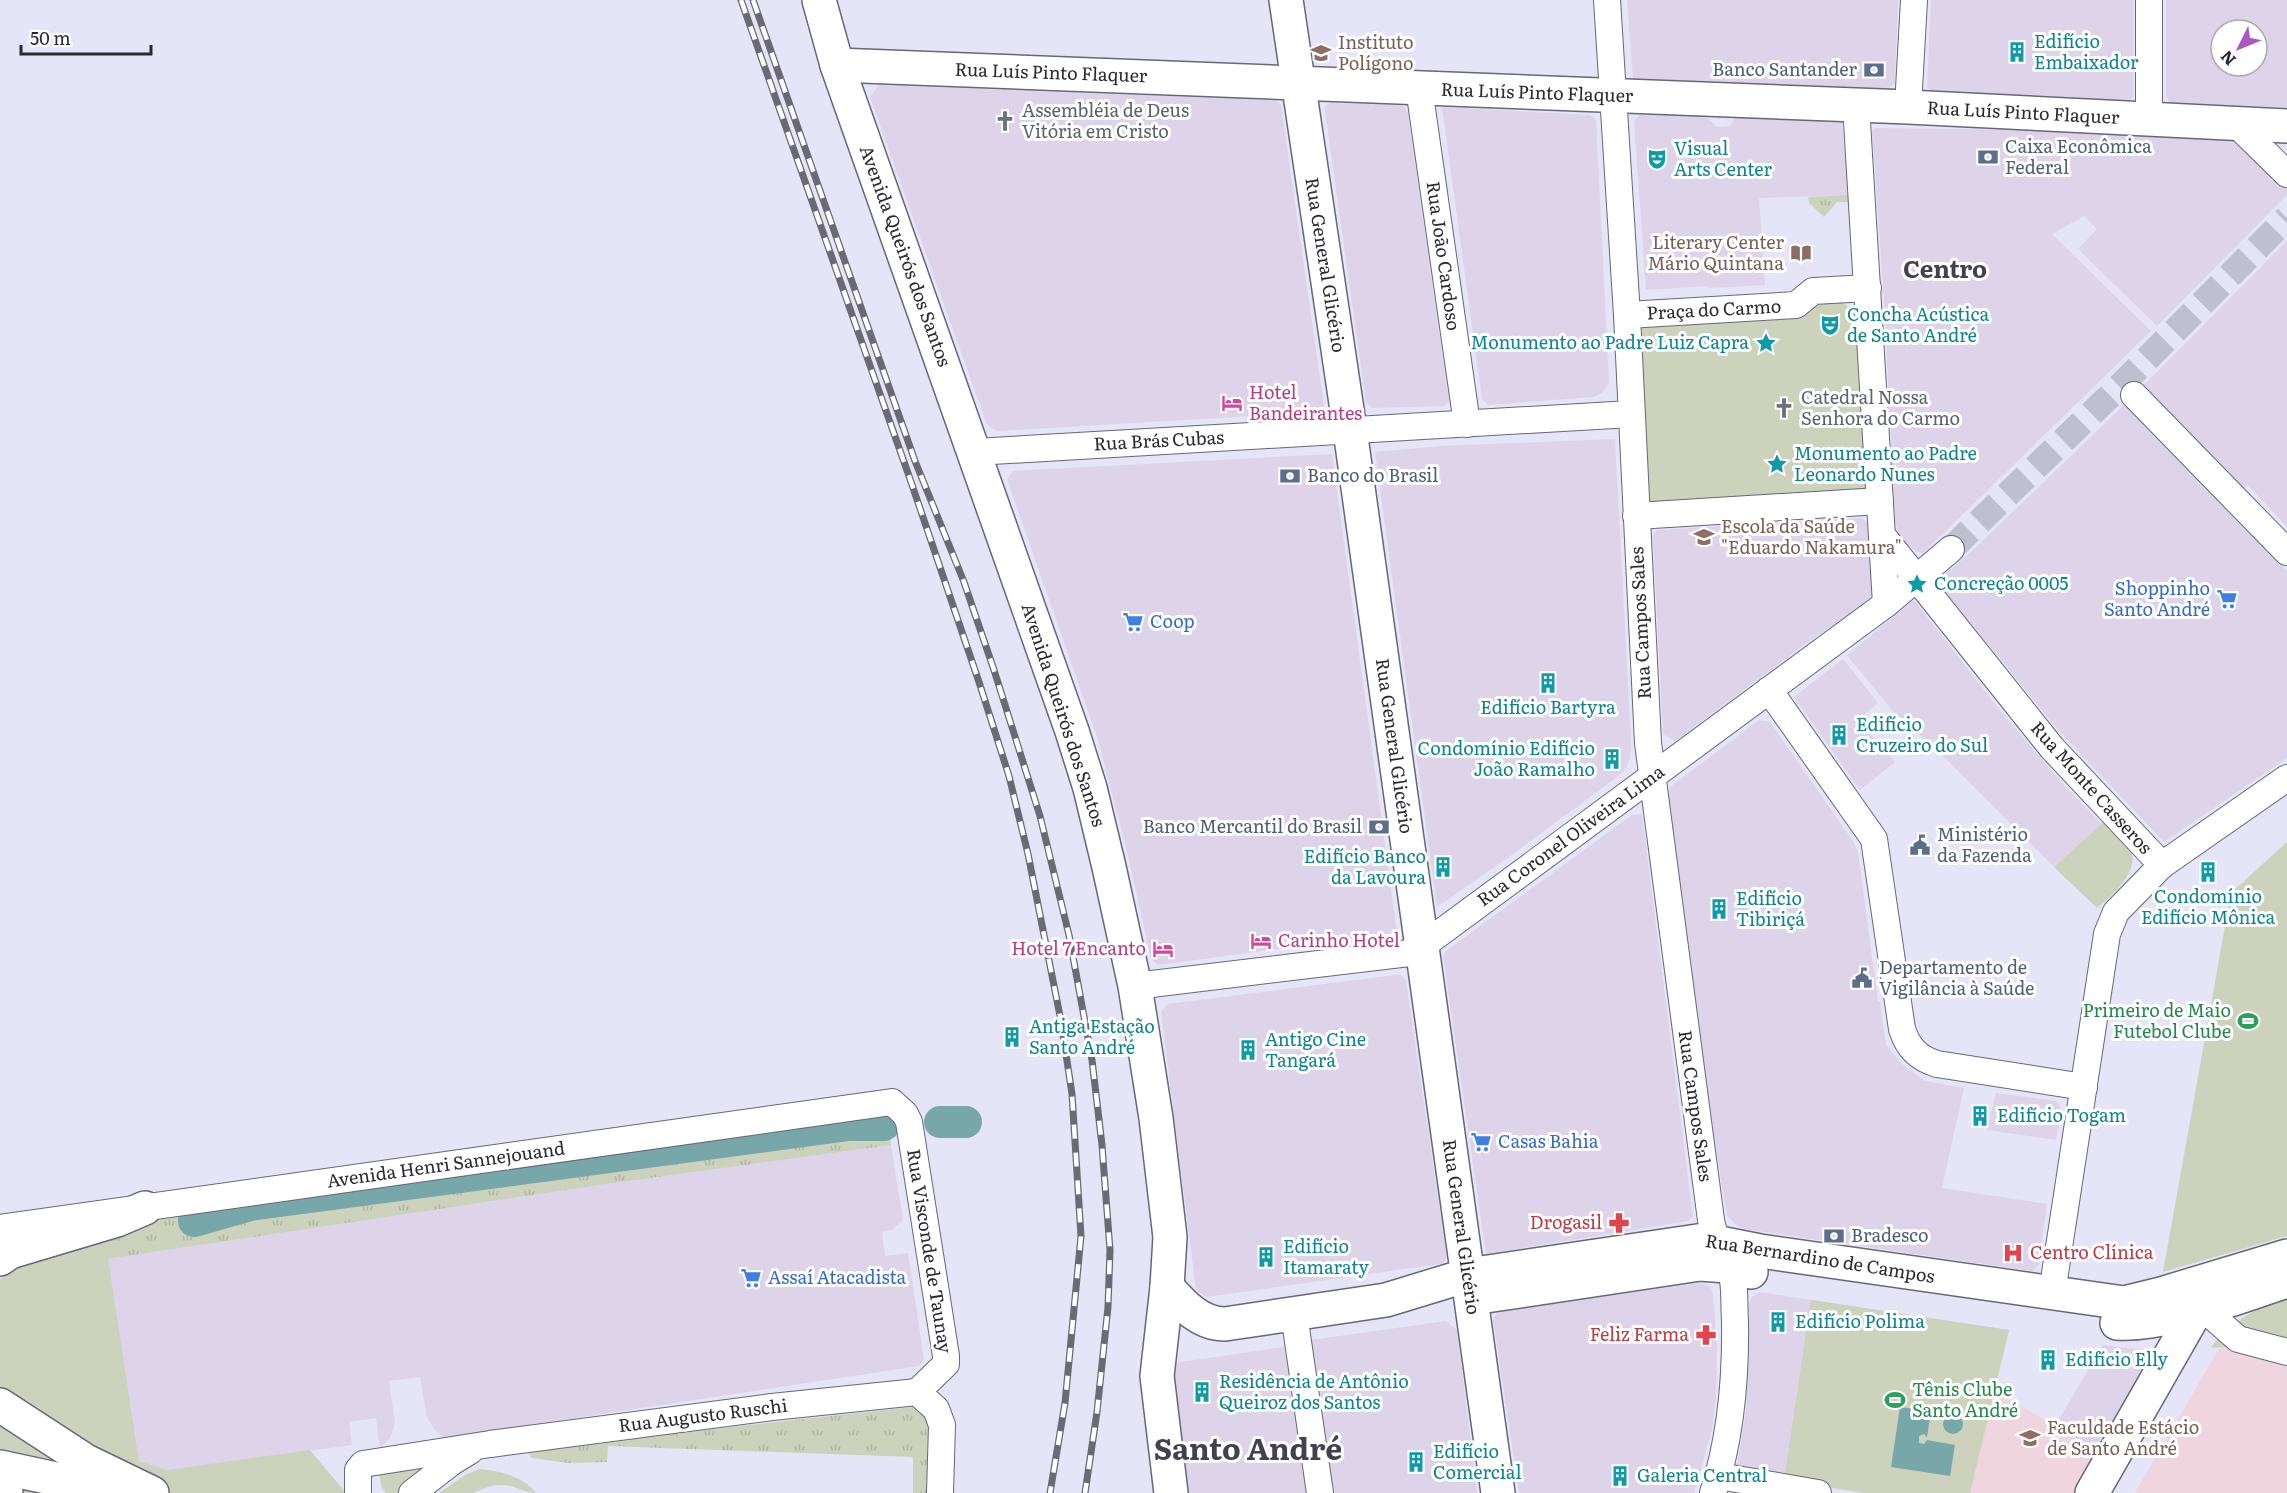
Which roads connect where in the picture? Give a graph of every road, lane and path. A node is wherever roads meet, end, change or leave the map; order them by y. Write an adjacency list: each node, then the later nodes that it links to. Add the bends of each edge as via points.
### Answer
1 (819, 0): 6 (main road, Avenida Queirós dos Santos)
2 (1286, 0): 7 (main road, Rua General Glicério)
3 (1607, 0): 9 (street, Rua Campos Sales)
4 (1914, 0): 11 (street)
5 (2149, 0): 12 (street)
6 (837, 65): 7 (main road, Rua Luís Pinto Flaquer); 22 (main road, Avenida Queirós dos Santos)
7 (1297, 83): 8 (main road, Rua Luís Pinto Flaquer); 21 (main road, Rua General Glicério)
8 (1419, 88): 9 (main road, Rua Luís Pinto Flaquer); 20 (street, Rua João Cardoso)
9 (1613, 96): 10 (main road, Rua Luís Pinto Flaquer); 17 (street, Rua Campos Sales)
10 (1856, 105): 11 (main road, Rua Luís Pinto Flaquer); 16 (street)
11 (1908, 107): 12 (main road, Rua Luís Pinto Flaquer)
12 (2149, 120): 13 (main road, Rua Luís Pinto Flaquer)
13 (2236, 124): 14 (main road, Rua Luís Pinto Flaquer); 15 (street)
14 (2287, 126)
15 (2287, 174)
16 (1868, 296): 17 (street, Praça do Carmo, via 1813,291 1796,305); 23 (street)
17 (1627, 315): 19 (street, Rua Campos Sales)
18 (2134, 395): 27 (street)
19 (1631, 414): 20 (street, Rua Brás Cubas); 24 (street, Rua Campos Sales)
20 (1467, 424): 21 (street, Rua Brás Cubas)
21 (1350, 429): 22 (street, Rua Brás Cubas); 34 (main road, Rua General Glicério)
22 (975, 452): 35 (main road, Avenida Queirós dos Santos, via 1090,788)
23 (1880, 501): 24 (street); 25 (street)
24 (1636, 516): 31 (street, Rua Campos Sales)
25 (1882, 534): 28 (street, Rua Monte Casseros); 29 (street)
26 (1951, 549): 28 (street, Rua Coronel Oliveira Lima)
27 (2287, 552)
28 (1916, 580): 29 (street, Rua Coronel Oliveira Lima); 33 (street, Rua Monte Casseros, via 2057,754)
29 (1886, 604): 30 (street, Rua Coronel Oliveira Lima, via 1839,649)
30 (1769, 690): 31 (street, Rua Coronel Oliveira Lima); 36 (street, via 1874,839 1902,1029 1909,1046 1937,1064)
31 (1652, 776): 34 (street, Rua Coronel Oliveira Lima); 40 (street, Rua Campos Sales, via 1700,1145 1712,1226)
32 (2287, 778): 33 (street)
33 (2162, 865): 36 (street, Rua Monte Casseros, via 2112,918)
34 (1421, 947): 35 (street, Rua Coronel Oliveira Lima, via 1410,953); 44 (main road, Rua General Glicério)
35 (1135, 986): 43 (main road, Avenida Queirós dos Santos, via 1168,1215)
36 (2084, 1088): 45 (street, Rua Monte Casseros)
37 (892, 1102): 38 (street, Avenida Henri Sannejouand); 52 (street, Rua Visconde de Taunay, via 909,1122 946,1356 946,1364)
38 (145, 1208): 39 (main road, via 117,1220)
39 (3, 1247)
40 (1722, 1254): 44 (main road, Rua Bernardino de Campos, via 1704,1240); 45 (main road, Rua Bernardino de Campos, via 1753,1250); 48 (main road, Rua Bernardino de Campos, via 1780,1276); 57 (street, Rua Campos Sales, via 1733,1279 1736,1360 1732,1412)
41 (2287, 1256): 46 (main road)
42 (2287, 1281): 46 (main road)
43 (1167, 1287): 47 (main road, Rua Bernardino de Campos, via 1191,1311 1211,1322 1225,1324); 65 (main road, Avenida Queirós dos Santos, via 1157,1371)
44 (1470, 1287): 47 (main road, Rua Bernardino de Campos); 67 (main road, Rua General Glicério)
45 (2052, 1293): 46 (main road, Rua Bernardino de Campos, via 2124,1303 2161,1294)
46 (2206, 1304): 48 (main road, Rua Bernardino de Campos); 49 (street, via 2238,1339); 50 (main road); 70 (main road, via 2203,1341)
47 (1294, 1314): 66 (street)
48 (2136, 1323): 50 (main road, via 2157,1342)
49 (2287, 1352)
50 (2165, 1365): 69 (main road)
51 (0, 1382): 54 (main road)
52 (917, 1392): 55 (street, Rua Augusto Ruschi); 64 (street, via 936,1409 942,1425)
53 (0, 1405): 54 (main road)
54 (38, 1431): 62 (main road, via 86,1461)
55 (490, 1444): 58 (street, Rua Augusto Ruschi, via 363,1464 358,1470); 63 (street, Rua Augusto Ruschi, via 452,1462)
56 (0, 1467): 61 (main road)
57 (1716, 1484): 68 (street)
58 (364, 1487)
59 (0, 1492): 60 (main road)
60 (6, 1493)
61 (121, 1493)
62 (152, 1493)
63 (412, 1493)
64 (940, 1493)
65 (1171, 1493)
66 (1320, 1493)
67 (1498, 1493)
68 (1818, 1493)
69 (2092, 1493)
70 (2116, 1493)

